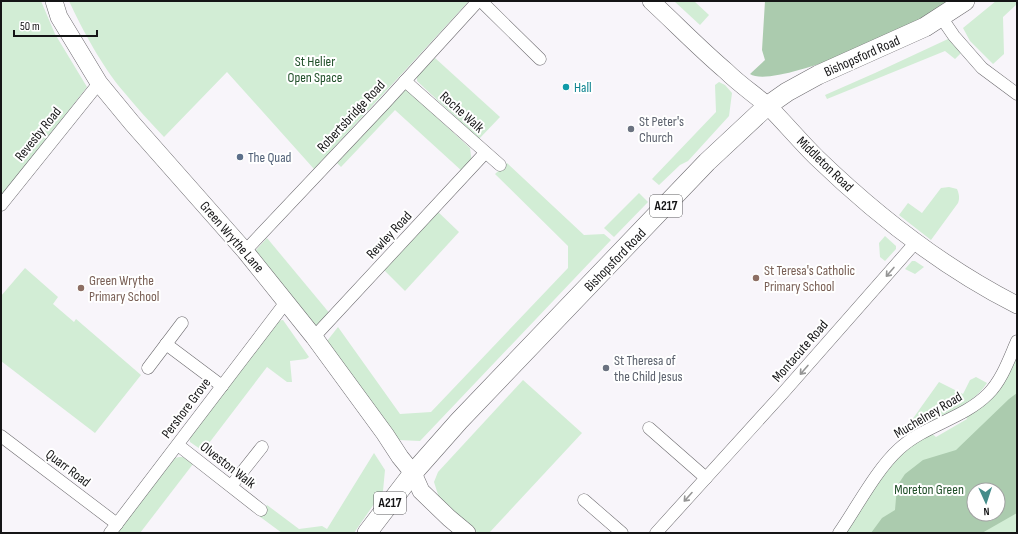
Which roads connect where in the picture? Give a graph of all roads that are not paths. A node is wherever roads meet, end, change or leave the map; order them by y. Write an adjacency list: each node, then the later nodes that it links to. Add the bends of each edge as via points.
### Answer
1 (54, 1): 8 (street, Green Wrythe Lane, via 59,17)
2 (479, 1): 6 (street); 7 (street, Robertsbridge Road)
3 (651, 1): 10 (street, Middleton Road, via 726,72)
4 (965, 1): 5 (main road, Bishopsford Road / A217)
5 (941, 17): 9 (street, via 982,68); 10 (main road, Bishopsford Road / A217, via 896,41 818,75)
6 (540, 59)
7 (405, 81): 11 (street, Roche Walk); 15 (street, Robertsbridge Road)
8 (99, 83): 13 (street, Revesby Road); 15 (street, Green Wrythe Lane)
9 (1017, 94)
10 (767, 106): 14 (street, Middleton Road, via 841,180); 28 (main road, Bishopsford Road / A217, via 708,162 459,421)
11 (485, 153): 12 (street, Roche Walk); 19 (street, Rewley Road)
12 (500, 165)
13 (1, 205)
14 (916, 243): 17 (street, Middleton Road, via 963,275); 29 (street, Montacute Road, one-way to 29)
15 (245, 251): 16 (street, Green Wrythe Lane)
16 (286, 302): 19 (street, Green Wrythe Lane); 23 (street, Pershore Grove)
17 (1017, 305)
18 (182, 323): 21 (street)
19 (314, 337): 28 (street, Green Wrythe Lane)
20 (1017, 341): 38 (street, Muchelney Road, via 1000,377 987,395 899,449 881,470)
21 (166, 344): 22 (street); 23 (street)
22 (148, 368)
23 (222, 386): 26 (street, Pershore Grove)
24 (650, 428): 29 (street)
25 (1, 436): 33 (street, Quarr Road)
26 (178, 445): 30 (street, Olveston Walk); 33 (street, Pershore Grove)
27 (262, 447): 30 (street)
28 (413, 473): 34 (main road, Bishopsford Road / A217); 35 (street, Green Wrythe Lane, via 427,498)
29 (706, 478): 37 (street, Montacute Road, one-way to 37)
30 (231, 486): 32 (street, Olveston Walk)
31 (584, 500): 36 (street)
32 (261, 510)
33 (114, 528)
34 (367, 533)
35 (467, 533)
36 (622, 533)
37 (656, 533)
38 (839, 533)

